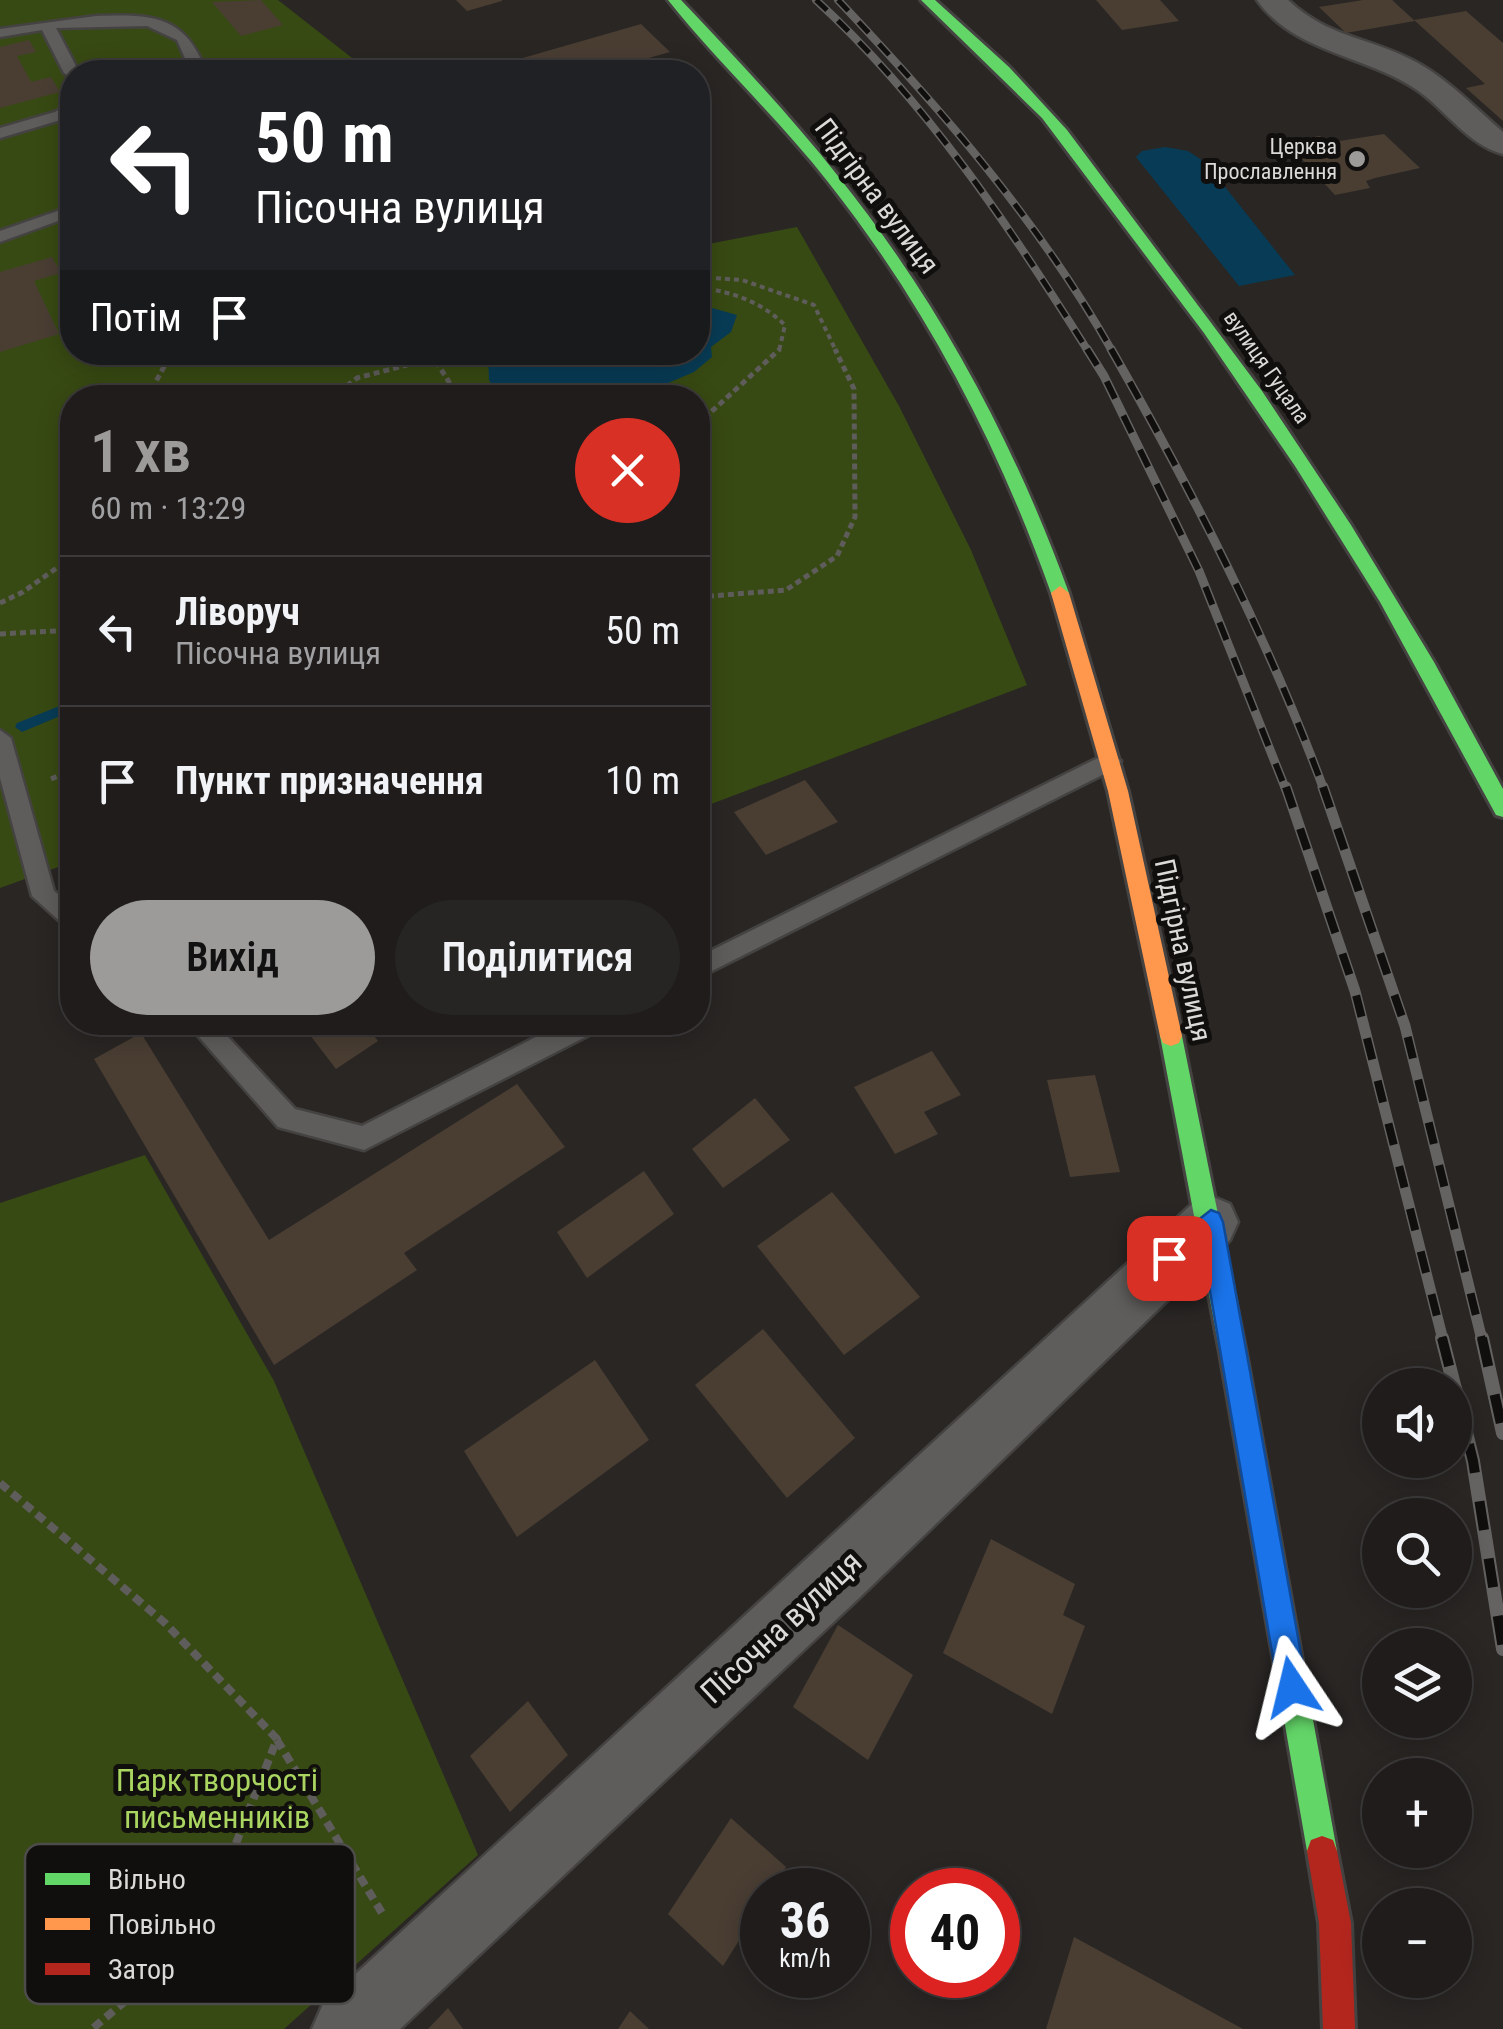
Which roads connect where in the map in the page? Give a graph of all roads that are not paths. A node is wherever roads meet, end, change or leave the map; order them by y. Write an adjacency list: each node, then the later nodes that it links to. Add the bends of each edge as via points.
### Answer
1 (674, 0): 14 (street, Підгірна вулиця, via 813,156 939,333 1034,525)
2 (927, 0): 15 (street, вулиця Гуцала, via 1048,116 1232,358 1443,690)
3 (1272, 0): 10 (street, via 1302,29 1416,76)
4 (47, 25): 5 (lane); 6 (lane); 7 (lane, via 114,20 166,26 182,36)
5 (0, 33)
6 (65, 60)
7 (193, 60)
8 (60, 115): 9 (lane)
9 (0, 132)
10 (1499, 143)
11 (60, 215): 12 (lane)
12 (0, 237)
13 (0, 738): 16 (lane, via 44,896)
14 (1110, 761): 17 (lane); 20 (street, Підгірна вулиця)
15 (1503, 809)
16 (60, 909)
17 (710, 962)
18 (210, 1035): 19 (lane, via 287,1120 364,1138)
19 (565, 1035)
20 (1211, 1222): 21 (street, Пісочна вулиця); 22 (street, Підгірна вулиця, via 1335,1923)
21 (348, 2029)
22 (1339, 2029)

